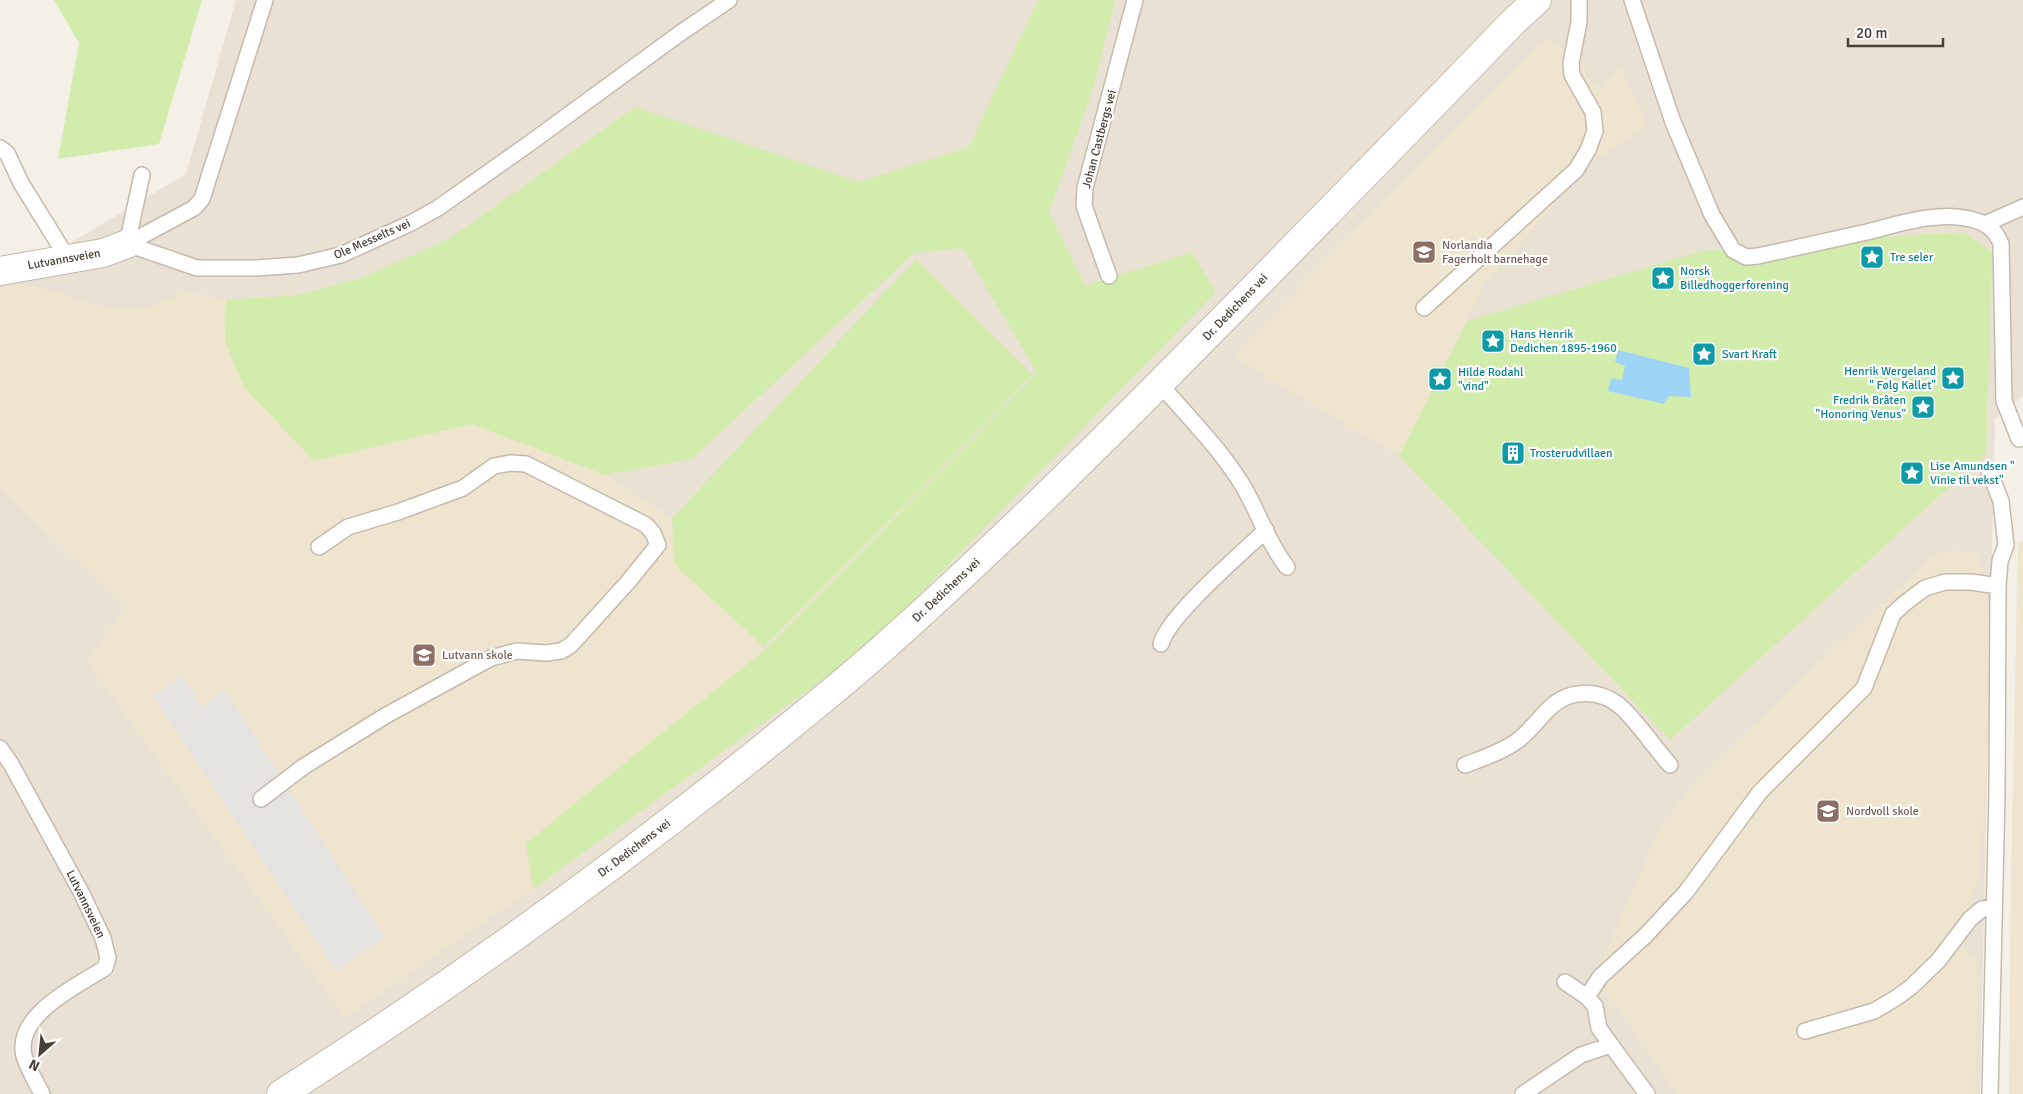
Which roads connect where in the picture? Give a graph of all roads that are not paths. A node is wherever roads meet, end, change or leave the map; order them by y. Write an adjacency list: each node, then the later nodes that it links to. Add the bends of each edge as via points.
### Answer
1 (265, 0): 11 (lane, via 202,199 194,208)
2 (729, 0): 11 (lane, Ole Messelts vei, via 438,208 341,255 298,265 197,268)
3 (1135, 0): 14 (lane, Johan Castbergs vei, via 1085,188 1084,206)
4 (1537, 0): 16 (street, Dr. Dedichens vei)
5 (1579, 0): 15 (lane, via 1579,22 1571,62 1572,75 1593,112 1595,131 1588,150 1576,170)
6 (1632, 0): 10 (lane, via 1680,139 1712,215 1733,250 1739,254 1758,256 1917,220 1968,218)
7 (0, 148): 12 (lane, via 7,153 21,183)
8 (142, 175): 11 (lane)
9 (2023, 207): 10 (lane)
10 (1985, 224): 17 (lane, via 2002,244 2004,401)
11 (127, 244): 12 (street, Lutvannsveien)
12 (68, 260): 13 (street, Lutvannsveien)
13 (0, 271)
14 (1109, 276)
15 (1424, 308)
16 (1160, 384): 19 (lane, via 1216,447 1242,485); 34 (street, Dr. Dedichens vei, via 881,650 756,754 547,914)
17 (2018, 439)
18 (1989, 471): 22 (lane, via 2001,501 2006,545 2000,561)
19 (1266, 530): 21 (lane); 23 (lane, via 1172,623)
20 (319, 547): 27 (lane, via 348,527 463,488 494,466 510,463 526,464 646,525 658,546 571,645 561,651 517,651 491,658 385,716)
21 (1287, 567)
22 (1998, 586): 28 (lane); 30 (lane, via 1944,582 1925,588 1892,614 1864,688 1760,792 1686,892 1600,977)
23 (1160, 644)
24 (0, 748): 33 (lane, Lutvannsveien, via 81,892 103,938 108,958 105,968 32,1020 24,1038 24,1054)
25 (1465, 765): 26 (lane, via 1518,740 1553,705 1567,697 1588,693 1605,696 1620,706)
26 (1670, 765)
27 (261, 799)
28 (1994, 906): 31 (lane, via 1982,909 1970,919 1938,960 1896,998 1874,1011); 37 (lane)
29 (1565, 982): 30 (lane)
30 (1587, 997): 32 (lane, via 1595,1006 1599,1028)
31 (1805, 1031)
32 (1611, 1045): 35 (lane, via 1581,1055); 36 (lane)
33 (42, 1094)
34 (281, 1094)
35 (1523, 1094)
36 (1647, 1094)
37 (1990, 1094)

